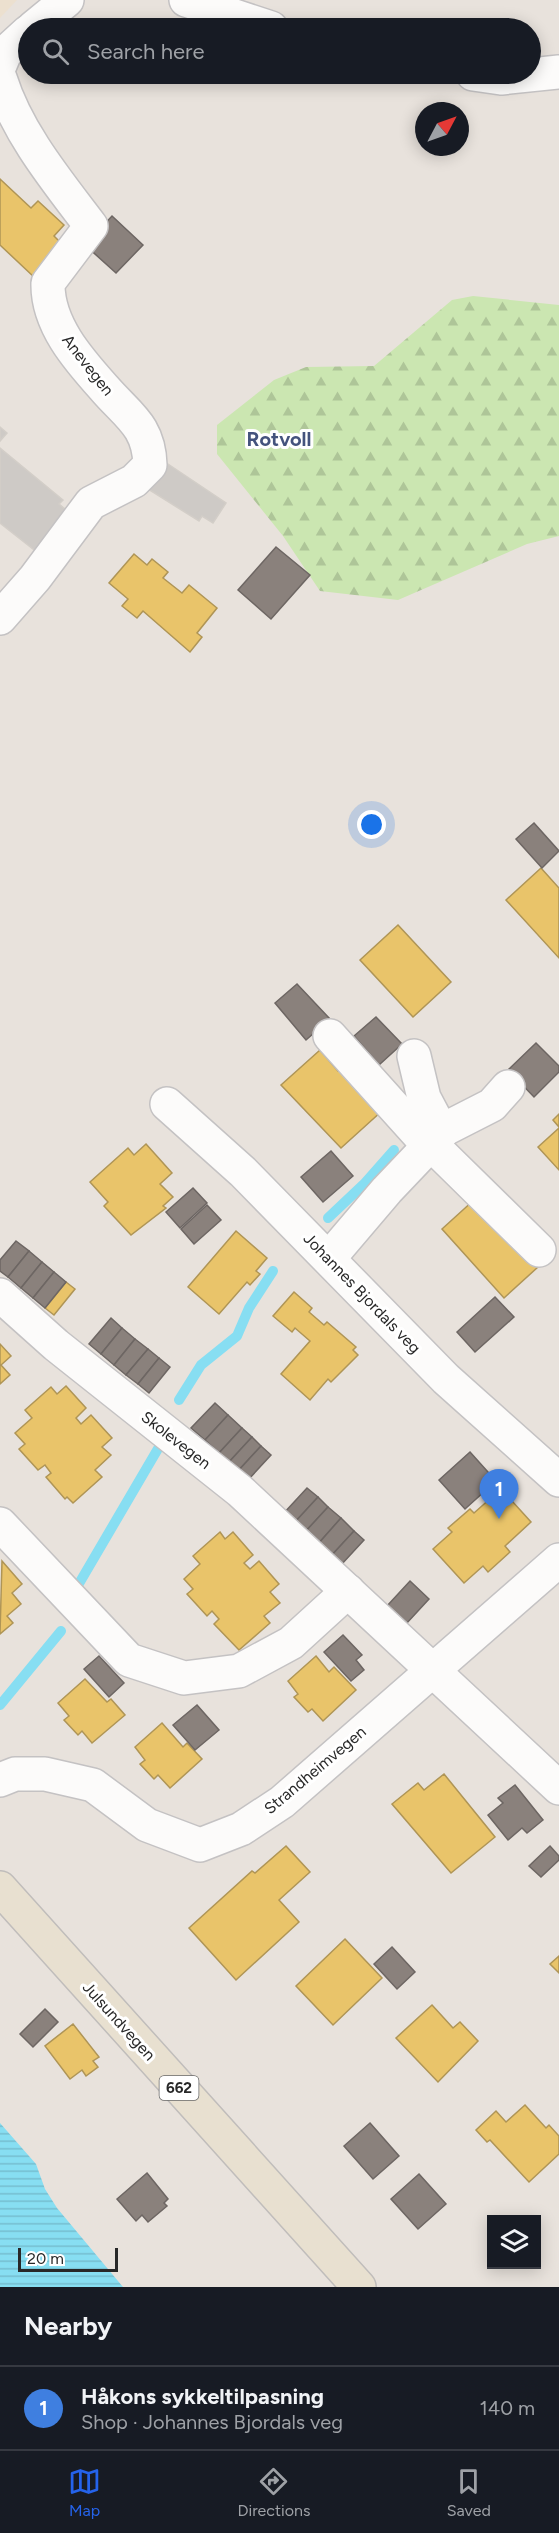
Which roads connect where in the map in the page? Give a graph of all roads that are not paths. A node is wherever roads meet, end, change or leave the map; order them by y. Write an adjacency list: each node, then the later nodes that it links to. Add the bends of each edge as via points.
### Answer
1 (67, 0): 3 (street)
2 (186, 0): 4 (street)
3 (45, 18)
4 (241, 18)
5 (18, 41): 6 (street, via 5,53)
6 (0, 65)
7 (559, 72): 8 (street)
8 (541, 74)
9 (0, 78): 10 (street, Anevegen, via 4,93 47,168 91,226 48,283 52,316 104,388 135,419 150,444 150,465 134,481 91,503)
10 (0, 618)
11 (330, 1036): 15 (street)
12 (414, 1056): 15 (street)
13 (508, 1088): 15 (street, via 492,1105)
14 (167, 1104): 17 (street, Johannes Bjordals veg)
15 (434, 1141): 16 (street); 17 (street)
16 (539, 1250)
17 (330, 1257): 19 (street, Johannes Bjordals veg, via 446,1379)
18 (0, 1295): 22 (street, Skolevegen, via 56,1345 240,1491)
19 (559, 1480)
20 (0, 1524): 22 (street, via 129,1660 184,1678 239,1671 291,1642)
21 (559, 1560): 23 (street, Strandheimvegen)
22 (348, 1591): 23 (street, Skolevegen)
23 (433, 1670): 24 (street, Strandheimvegen, via 282,1802 241,1829 200,1845 147,1825 93,1785 45,1774 15,1774); 25 (street, Skolevegen)
24 (0, 1780)
25 (558, 1787)
26 (0, 1888): 27 (main road, Julsundvegen / 662)
27 (358, 2287)

